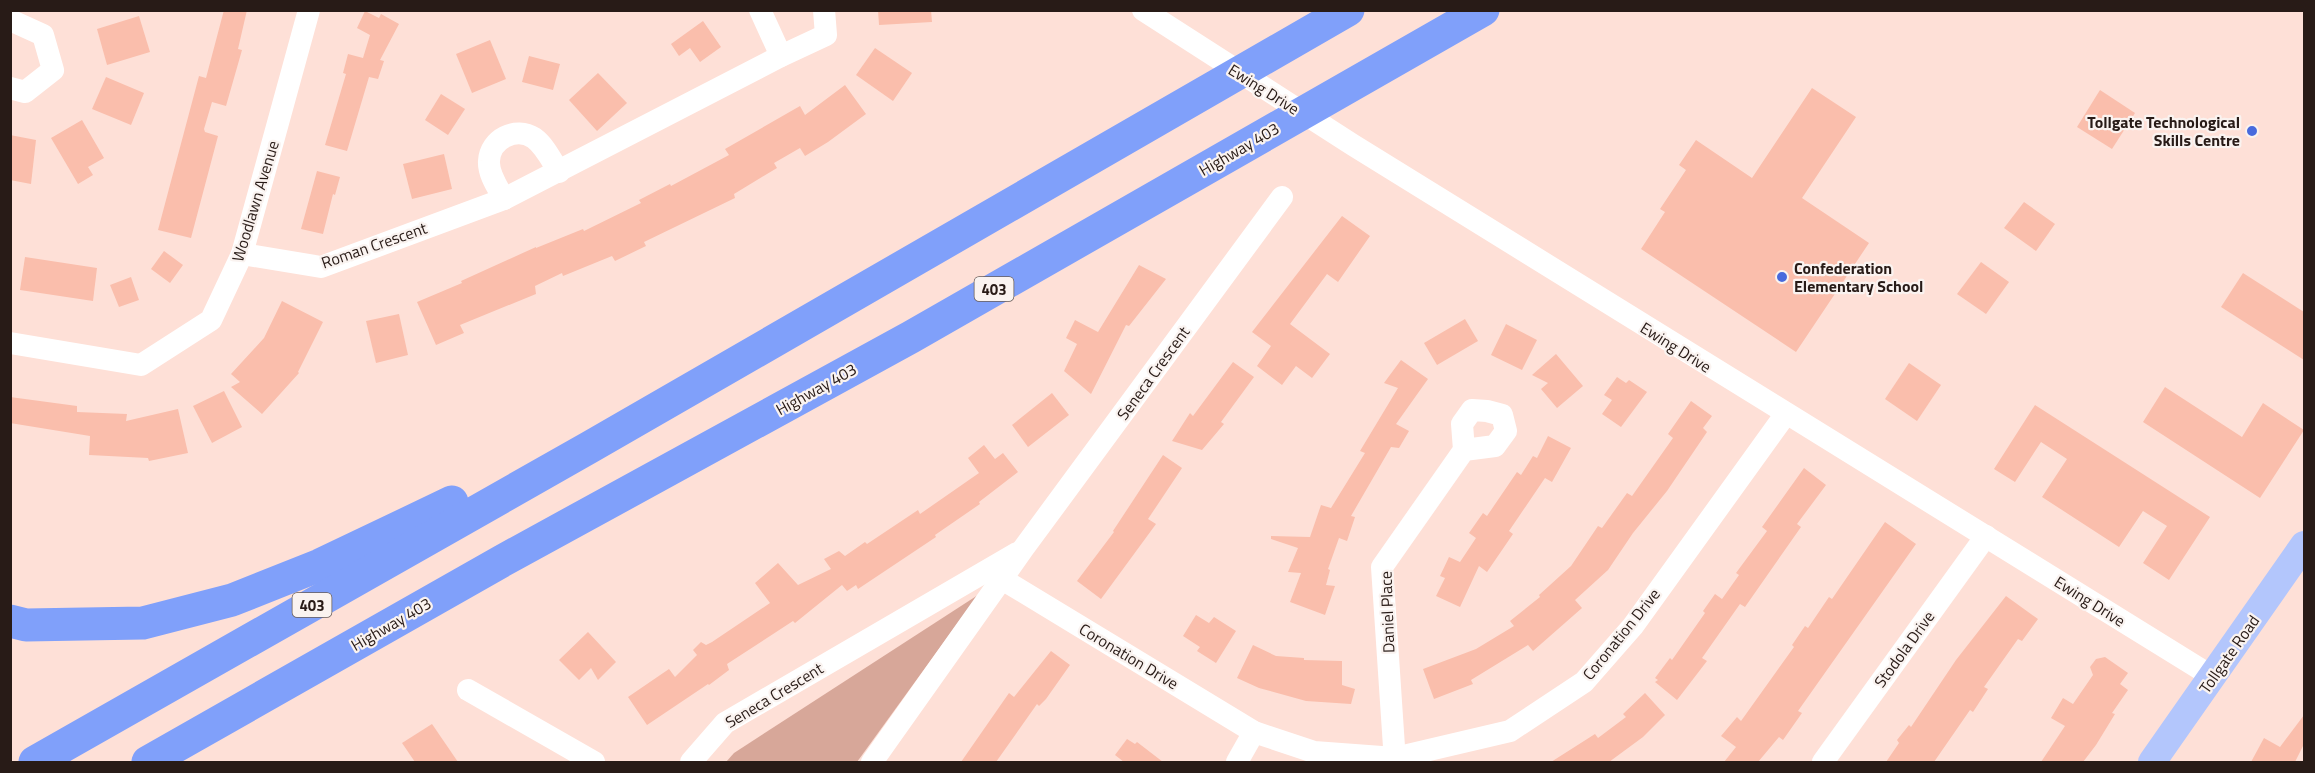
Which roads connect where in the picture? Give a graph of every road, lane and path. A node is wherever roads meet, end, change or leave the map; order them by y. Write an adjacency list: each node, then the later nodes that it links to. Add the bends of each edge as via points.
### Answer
1 (309, 10): 13 (street, Woodlawn Avenue)
2 (760, 10): 8 (street)
3 (824, 10): 8 (street, Roman Crescent, via 826,35)
4 (1143, 10): 15 (street, Ewing Drive)
5 (1348, 10): 16 (highway, 403)
6 (1482, 10): 28 (highway, Highway 403 / 403, via 911,337 491,567)
7 (10, 20): 9 (street, via 43,35 53,70 25,92)
8 (781, 56): 10 (street, Roman Crescent)
9 (10, 88)
10 (559, 172): 12 (street, Roman Crescent); 12 (street, via 534,138 525,134 504,137 496,143 489,161)
11 (1282, 197): 20 (street, Seneca Crescent)
12 (504, 199): 13 (street, Roman Crescent, via 321,267)
13 (242, 254): 14 (street, Woodlawn Avenue, via 211,320 141,365)
14 (10, 343)
15 (1785, 414): 18 (street, Ewing Drive); 26 (street, Coronation Drive, via 1633,626 1584,682 1510,731)
16 (590, 447): 22 (highway, via 531,464 320,565 232,600 143,623 26,625); 27 (highway, 403)
17 (1464, 450): 26 (street, Daniel Place, via 1382,567)
18 (1986, 536): 23 (street, Ewing Drive); 33 (street, Stodola Drive)
19 (2304, 545): 23 (main road, Tollgate Road)
20 (1023, 549): 21 (street, Seneca Crescent); 30 (street, Seneca Crescent, via 725,723)
21 (1002, 579): 25 (street, Coronation Drive); 31 (street, Seneca Crescent)
22 (10, 621)
23 (2213, 677): 34 (main road, Tollgate Road)
24 (468, 690): 29 (street)
25 (1254, 732): 26 (street, Coronation Drive, via 1314,752); 32 (street)
26 (1395, 760)
27 (35, 762)
28 (148, 762)
29 (594, 762)
30 (691, 762)
31 (872, 762)
32 (1237, 762)
33 (1823, 762)
34 (2152, 762)

